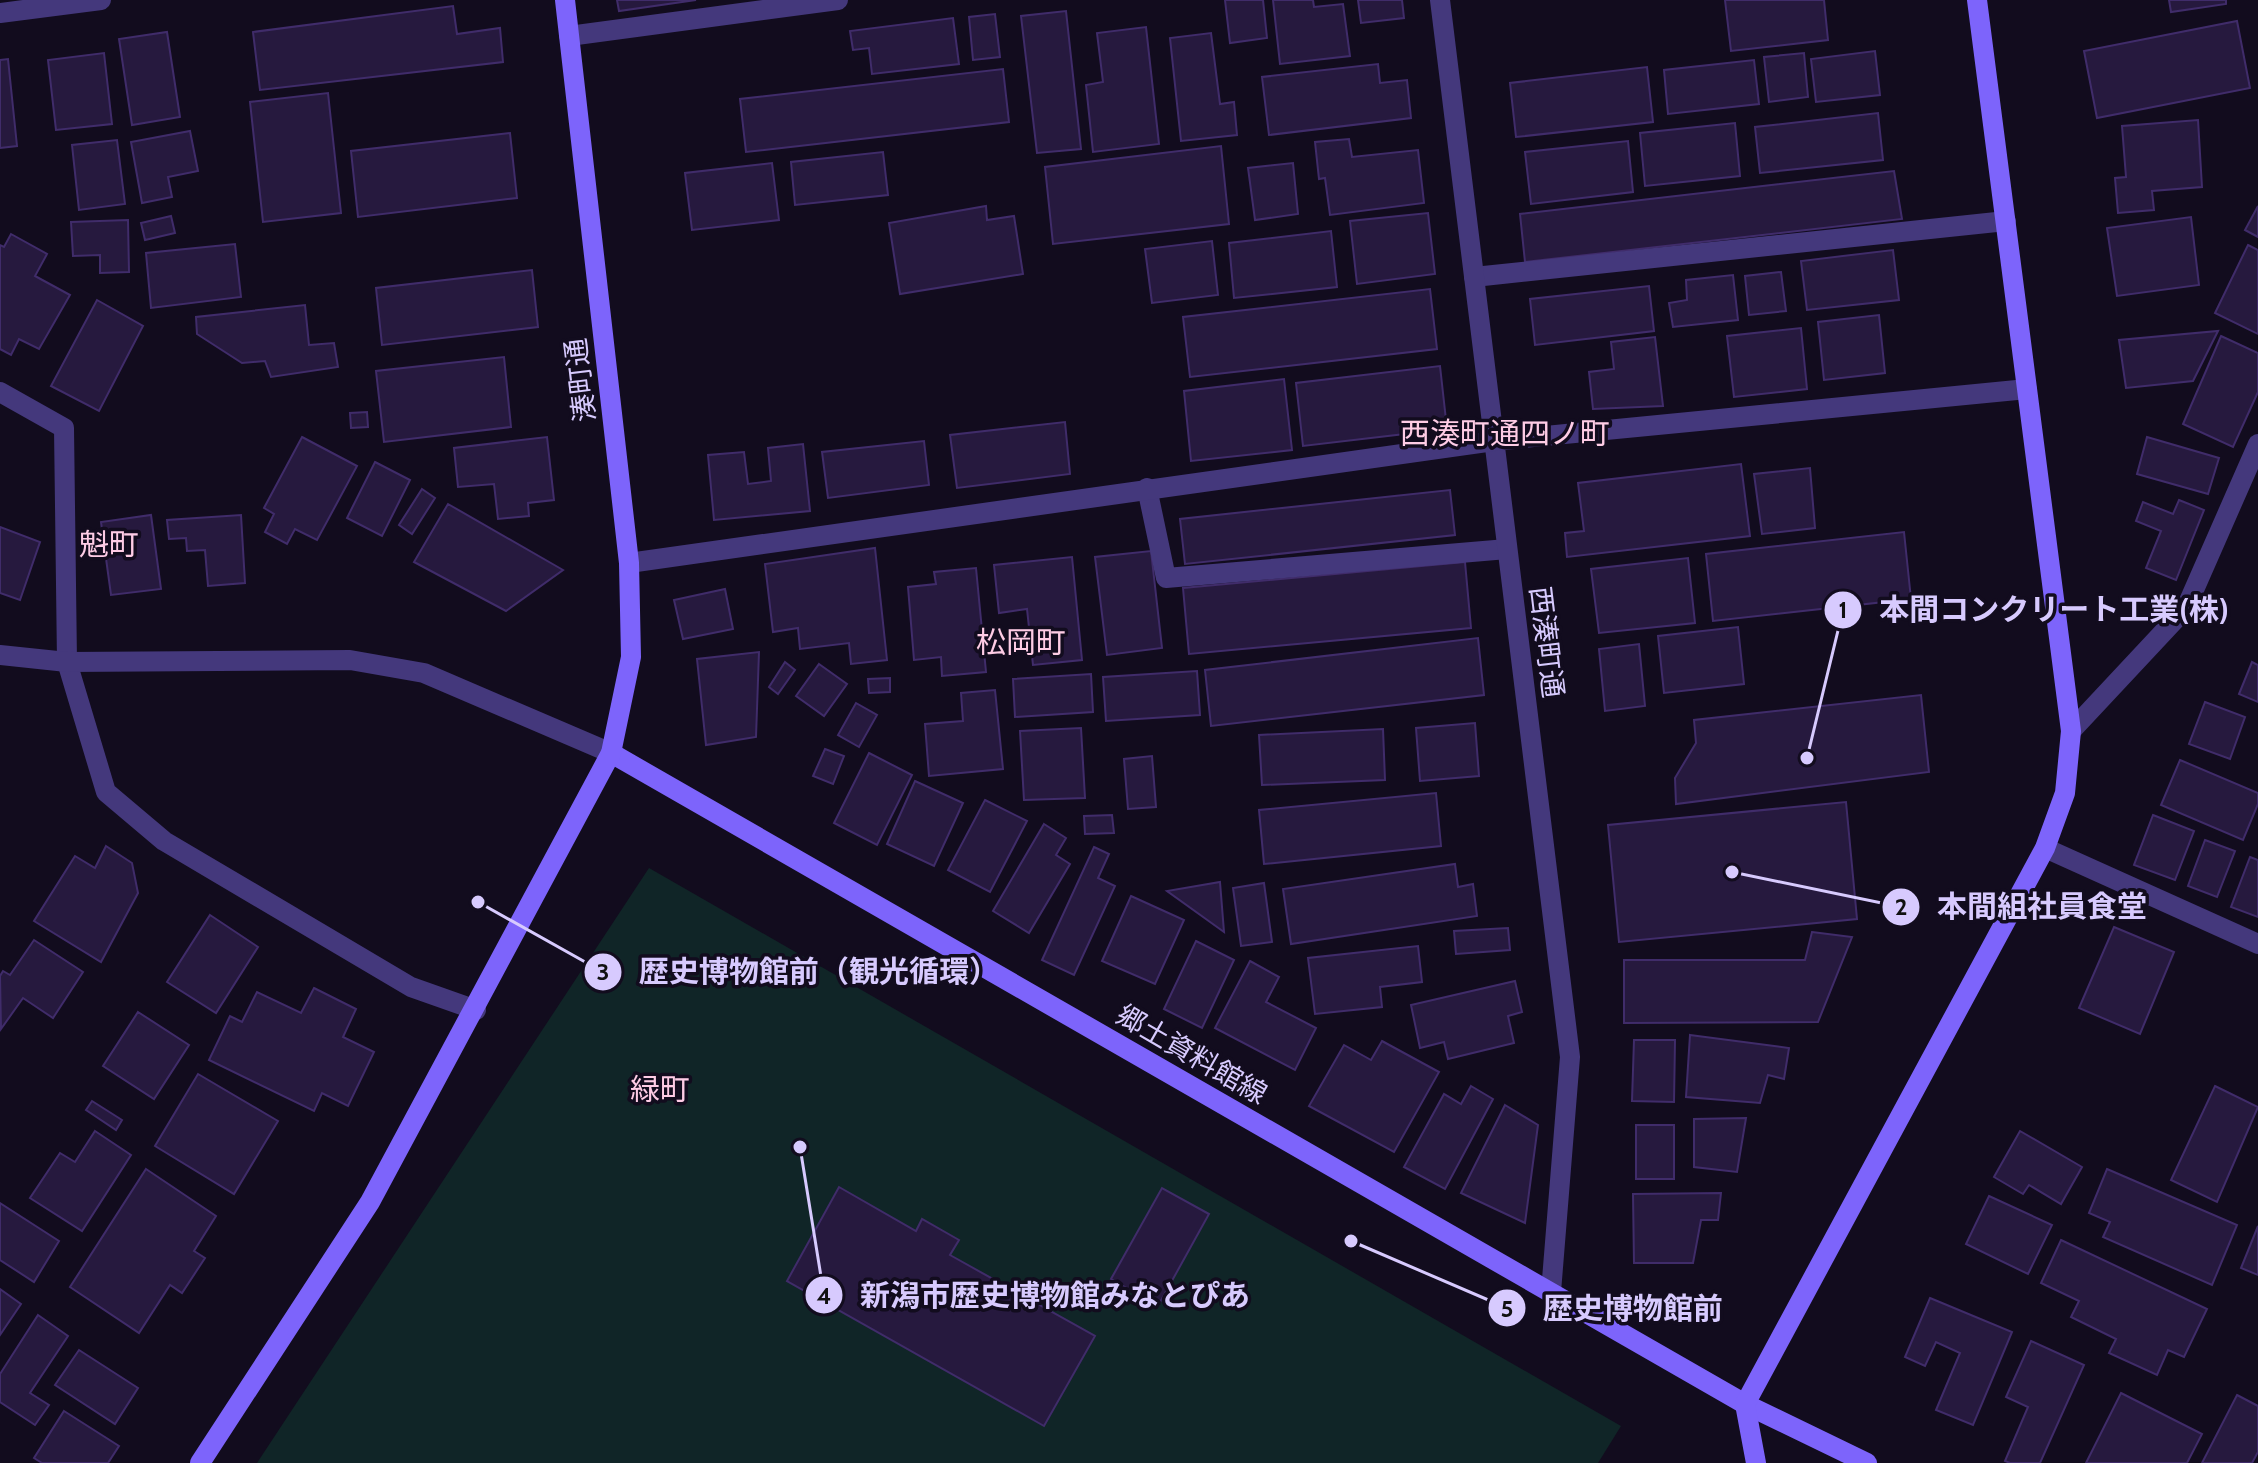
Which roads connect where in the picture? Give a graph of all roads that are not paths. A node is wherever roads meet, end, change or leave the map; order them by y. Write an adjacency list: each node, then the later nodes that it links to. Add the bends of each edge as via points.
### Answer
1 (101, 0): 6 (street)
2 (565, 0): 7 (street, 湊町通)
3 (838, 0): 7 (street)
4 (1440, 0): 9 (street, 西湊町通)
5 (1977, 0): 8 (street)
6 (0, 13)
7 (569, 36): 16 (street, 湊町通)
8 (2006, 221): 9 (street); 10 (street)
9 (1474, 277): 12 (street, 西湊町通)
10 (2027, 389): 12 (street); 19 (street)
11 (0, 392): 18 (street, via 64,428)
12 (1494, 441): 14 (street); 15 (street, 西湊町通)
13 (2258, 444): 19 (street, via 2186,608)
14 (1147, 488): 15 (street, via 1166,578); 16 (street)
15 (1507, 549): 24 (street, 西湊町通, via 1570,1057)
16 (629, 563): 20 (street, 湊町通, via 631,657)
17 (0, 655): 18 (street)
18 (67, 662): 20 (street, via 350,660 424,673); 23 (street, via 106,792 164,841 411,987)
19 (2071, 731): 21 (street, via 2065,793)
20 (611, 753): 23 (street, 湊町通); 24 (street, 郷土資料館線)
21 (2045, 848): 22 (street); 25 (street)
22 (2258, 944)
23 (476, 1010): 26 (street, 湊町通, via 370,1202)
24 (1551, 1292): 25 (street, 郷土資料館線)
25 (1745, 1404): 27 (street); 28 (street, 郷土資料館線)
26 (200, 1463)
27 (1756, 1463)
28 (1867, 1463)

